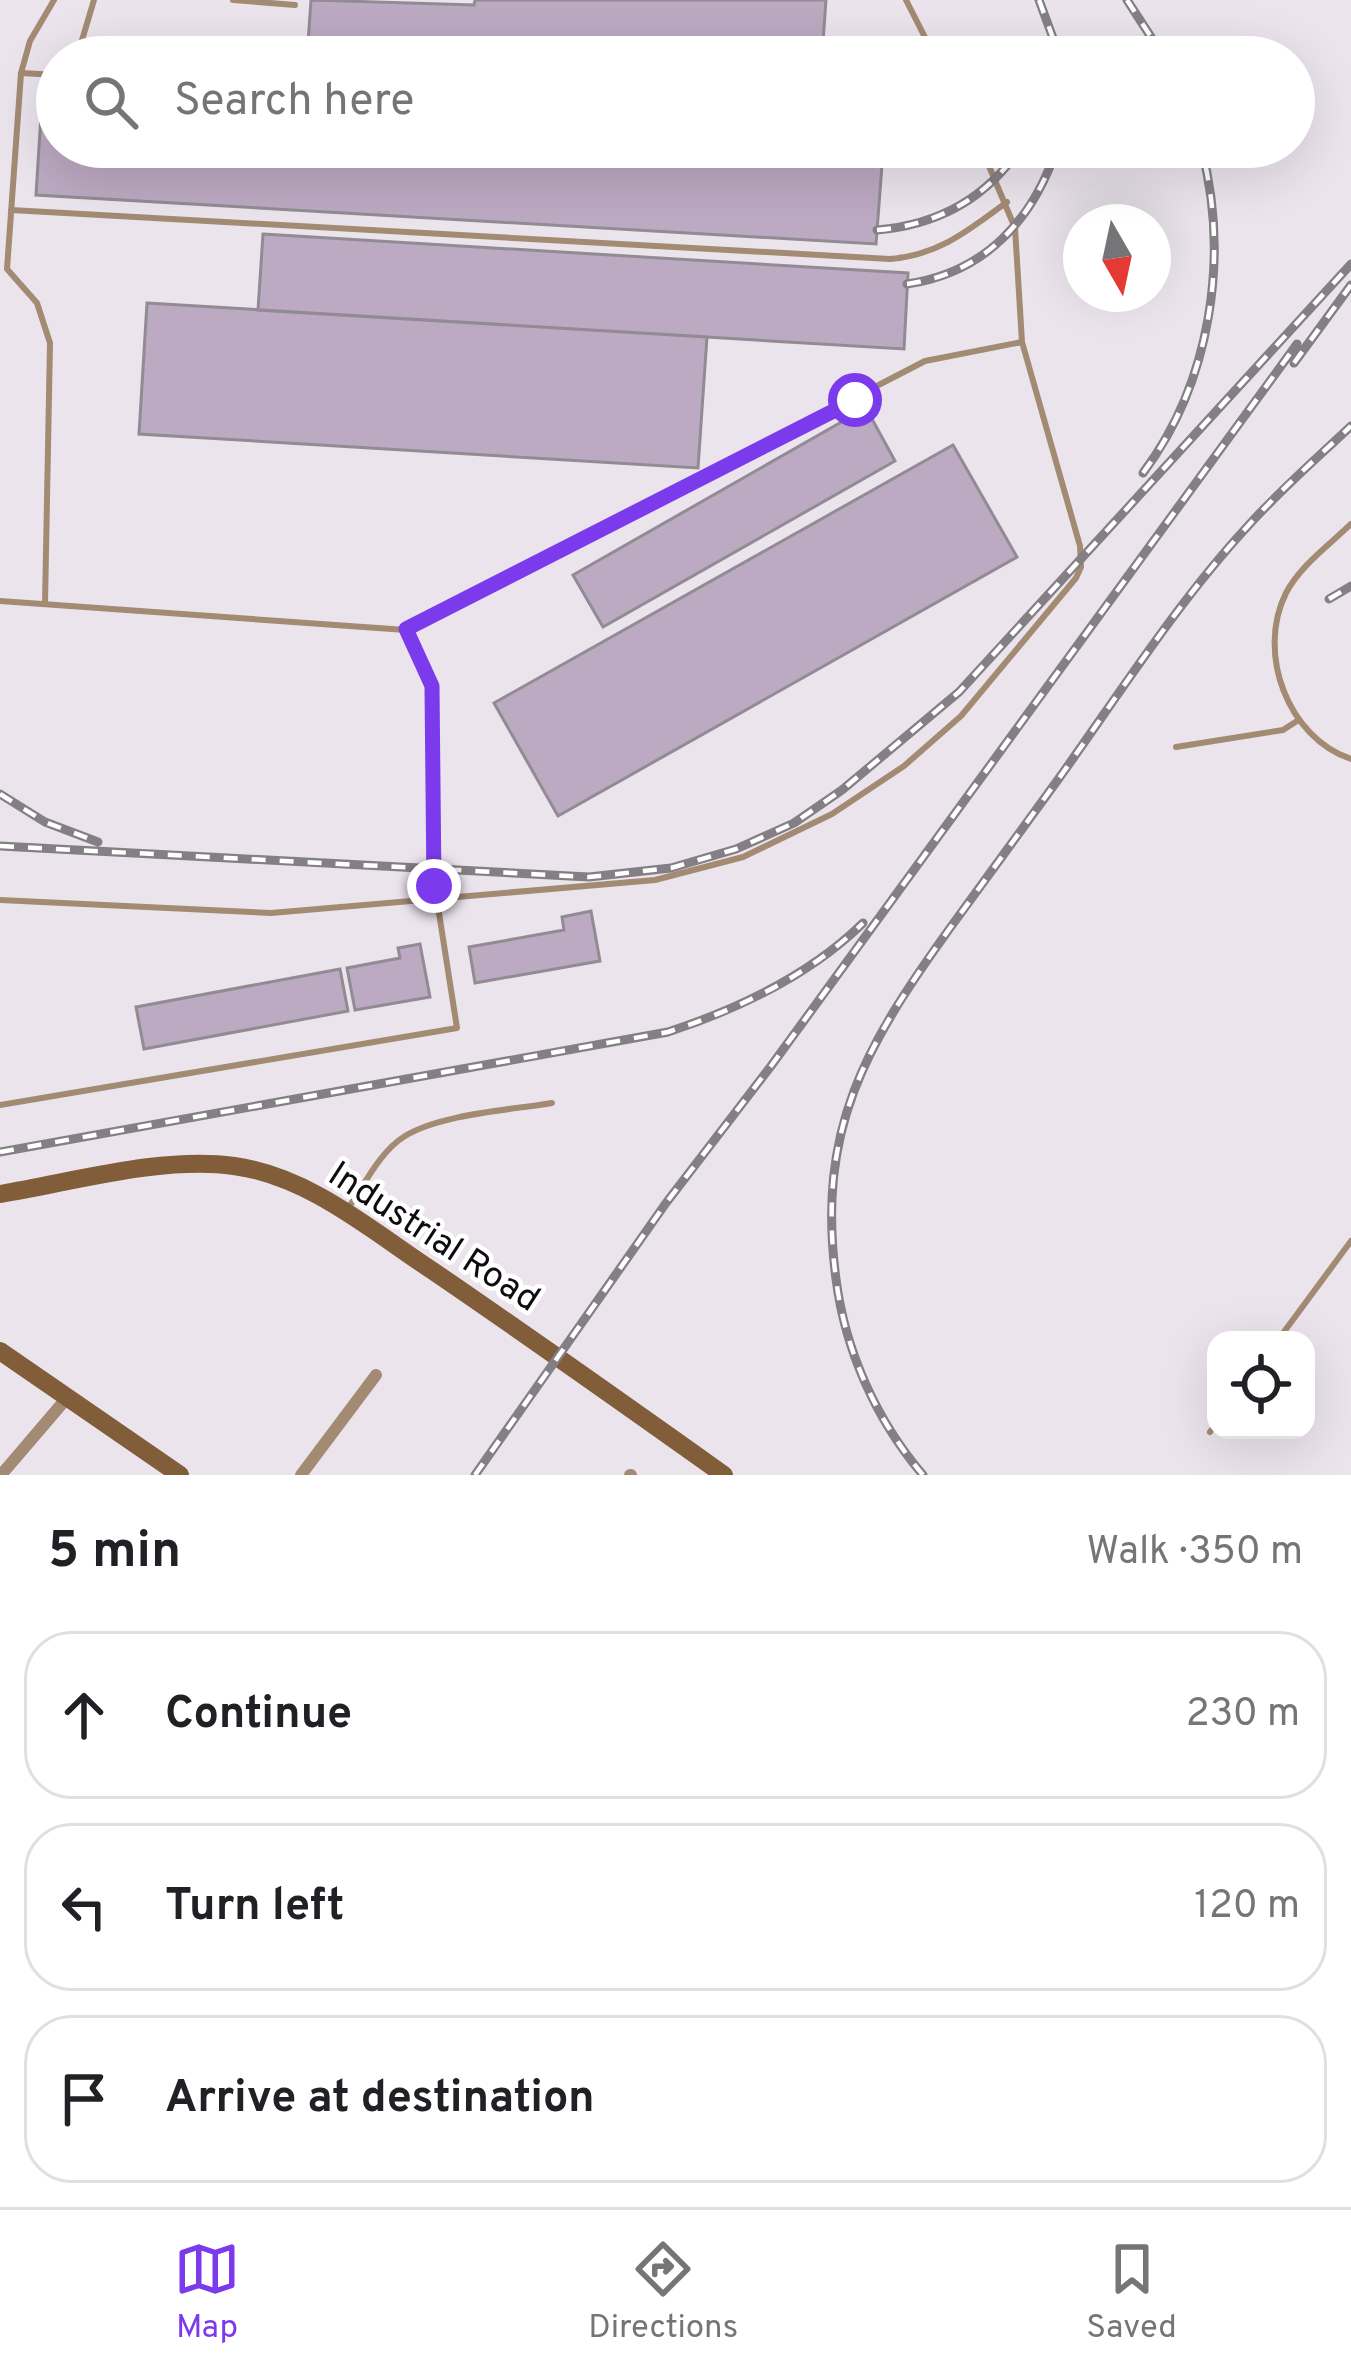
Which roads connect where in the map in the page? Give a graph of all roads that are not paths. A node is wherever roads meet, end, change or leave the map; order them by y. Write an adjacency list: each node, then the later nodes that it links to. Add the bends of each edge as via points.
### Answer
1 (54, 0): 8 (lane)
2 (94, 0): 6 (lane)
3 (233, 0): 5 (lane)
4 (906, 0): 7 (lane)
5 (295, 5)
6 (83, 36)
7 (924, 36)
8 (21, 73): 9 (lane); 12 (lane)
9 (36, 74)
10 (991, 168): 11 (lane)
11 (1007, 202): 12 (lane, via 949,245 890,259); 15 (lane, via 1019,245)
12 (11, 209): 13 (lane)
13 (8, 269): 14 (lane); 18 (lane, via 37,302 50,343)
14 (1, 278)
15 (1022, 342): 19 (lane, via 925,362); 23 (lane, via 1081,566 961,716 832,814 743,857 655,880)
16 (1351, 524): 20 (lane, via 1302,571 1280,606 1277,657)
17 (0, 601): 18 (lane)
18 (45, 604): 19 (lane)
19 (406, 629): 23 (lane, via 432,686)
20 (1297, 721): 21 (lane); 22 (lane)
21 (1176, 747)
22 (1351, 759)
23 (435, 897): 24 (lane, via 271,913); 26 (lane, via 457,1028)
24 (0, 900)
25 (552, 1103): 28 (lane, via 405,1136)
26 (0, 1105)
27 (0, 1194): 28 (street, Industrial Road, via 187,1163 286,1178)
28 (345, 1213): 37 (street, Industrial Road)
29 (1351, 1241): 30 (lane)
30 (1285, 1331)
31 (0, 1352): 33 (street)
32 (376, 1375): 36 (street)
33 (65, 1399): 34 (street); 35 (street)
34 (1, 1475)
35 (180, 1475)
36 (301, 1475)
37 (724, 1475)

